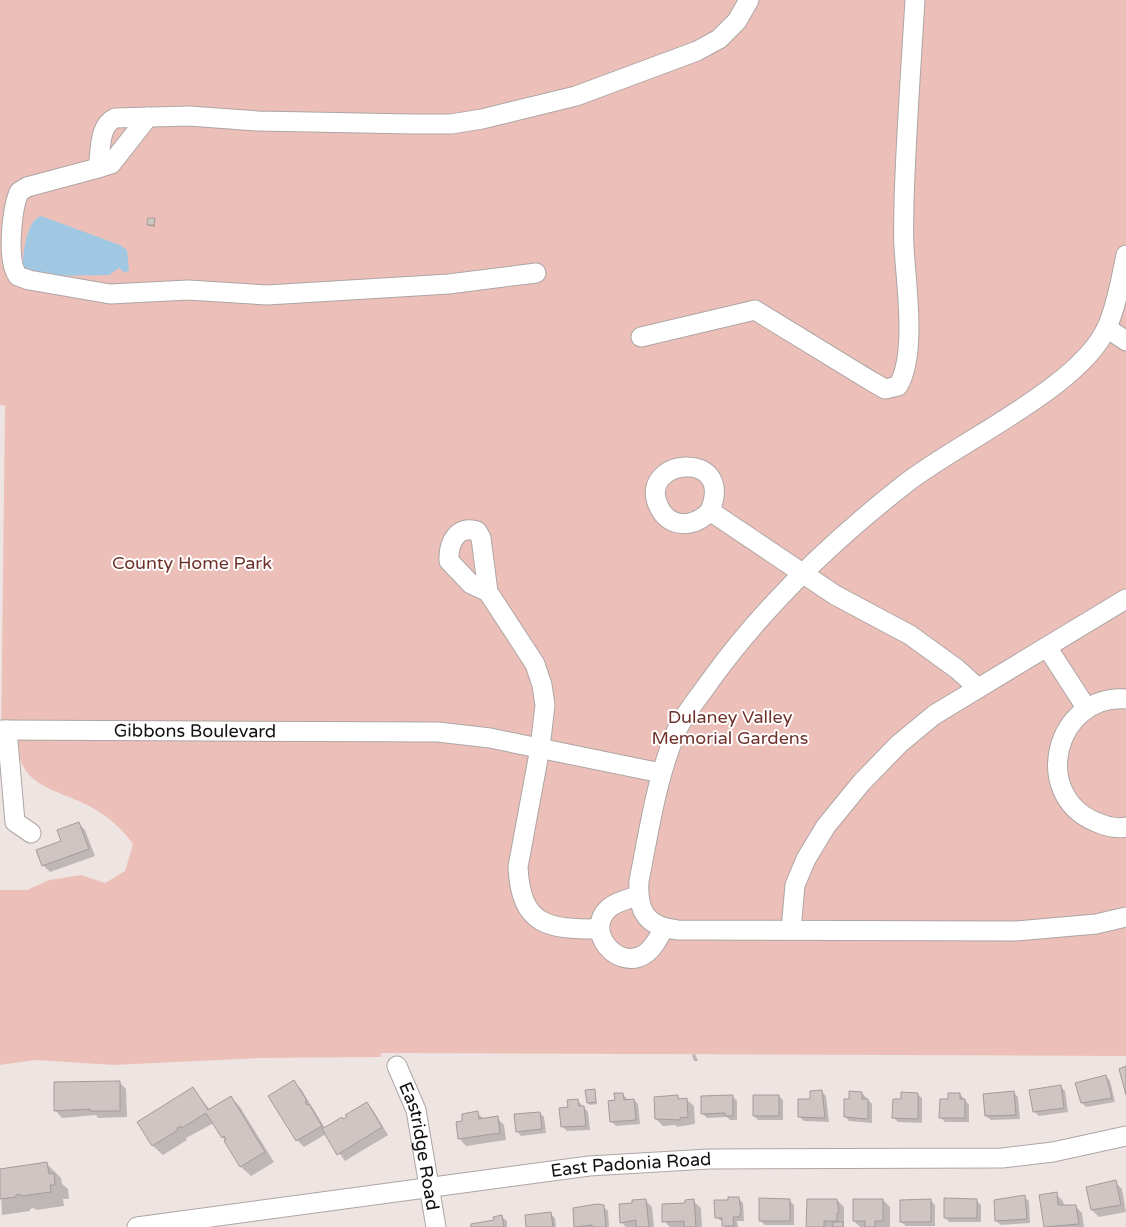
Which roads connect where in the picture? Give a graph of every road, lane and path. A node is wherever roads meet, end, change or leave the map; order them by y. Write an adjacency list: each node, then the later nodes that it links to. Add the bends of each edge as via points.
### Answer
1 (749, 0): 3 (street, via 737,21 719,39 697,51 576,96 482,120 412,124)
2 (916, 0): 8 (street, via 904,201 910,314 906,362 898,386 885,389 755,310)
3 (148, 117): 4 (street, via 112,164); 4 (street, via 108,121 104,127)
4 (98, 168): 6 (street, via 19,192 14,211 12,262 18,276 110,294 188,290 266,295 449,284)
5 (1126, 255): 7 (street)
6 (536, 273)
7 (1107, 328): 9 (street); 11 (street, via 1059,382 906,483)
8 (641, 337)
9 (1126, 340)
10 (710, 512): 11 (street)
11 (802, 574): 15 (street, via 910,636); 20 (street, via 758,620 695,701 677,730)
12 (488, 592): 19 (street, via 535,664 545,705)
13 (1126, 600): 14 (street)
14 (1047, 647): 15 (street); 17 (street)
15 (978, 688): 27 (street, via 934,716 899,744 826,826 795,885)
16 (1126, 699): 17 (street, via 1106,700)
17 (1087, 709): 21 (street, via 1065,733 1058,753 1057,770 1061,786 1077,810 1090,820 1104,826)
18 (3, 730): 19 (street, Gibbons Boulevard, via 389,730 490,738); 22 (street, via 15,822)
19 (540, 748): 20 (street, Gibbons Boulevard); 26 (street, via 518,867 518,885 522,897 539,920 550,927)
20 (660, 773): 23 (street)
21 (1126, 827)
22 (31, 833)
23 (638, 896): 25 (street, via 649,920); 26 (street, via 609,908)
24 (1126, 917): 27 (street, via 1096,924 1016,931)
25 (664, 928): 26 (street, via 654,946 645,954 631,959 610,950); 27 (street)
26 (599, 929)
27 (791, 930)
28 (397, 1066): 30 (street, Eastridge Road, via 416,1110)
29 (1126, 1136): 30 (street, East Padonia Road, via 1053,1152 1002,1158 665,1161)
30 (430, 1186): 31 (street, East Padonia Road); 33 (street, Eastridge Road)
31 (250, 1219): 32 (street, East Padonia Road)
32 (137, 1227)
33 (436, 1227)

